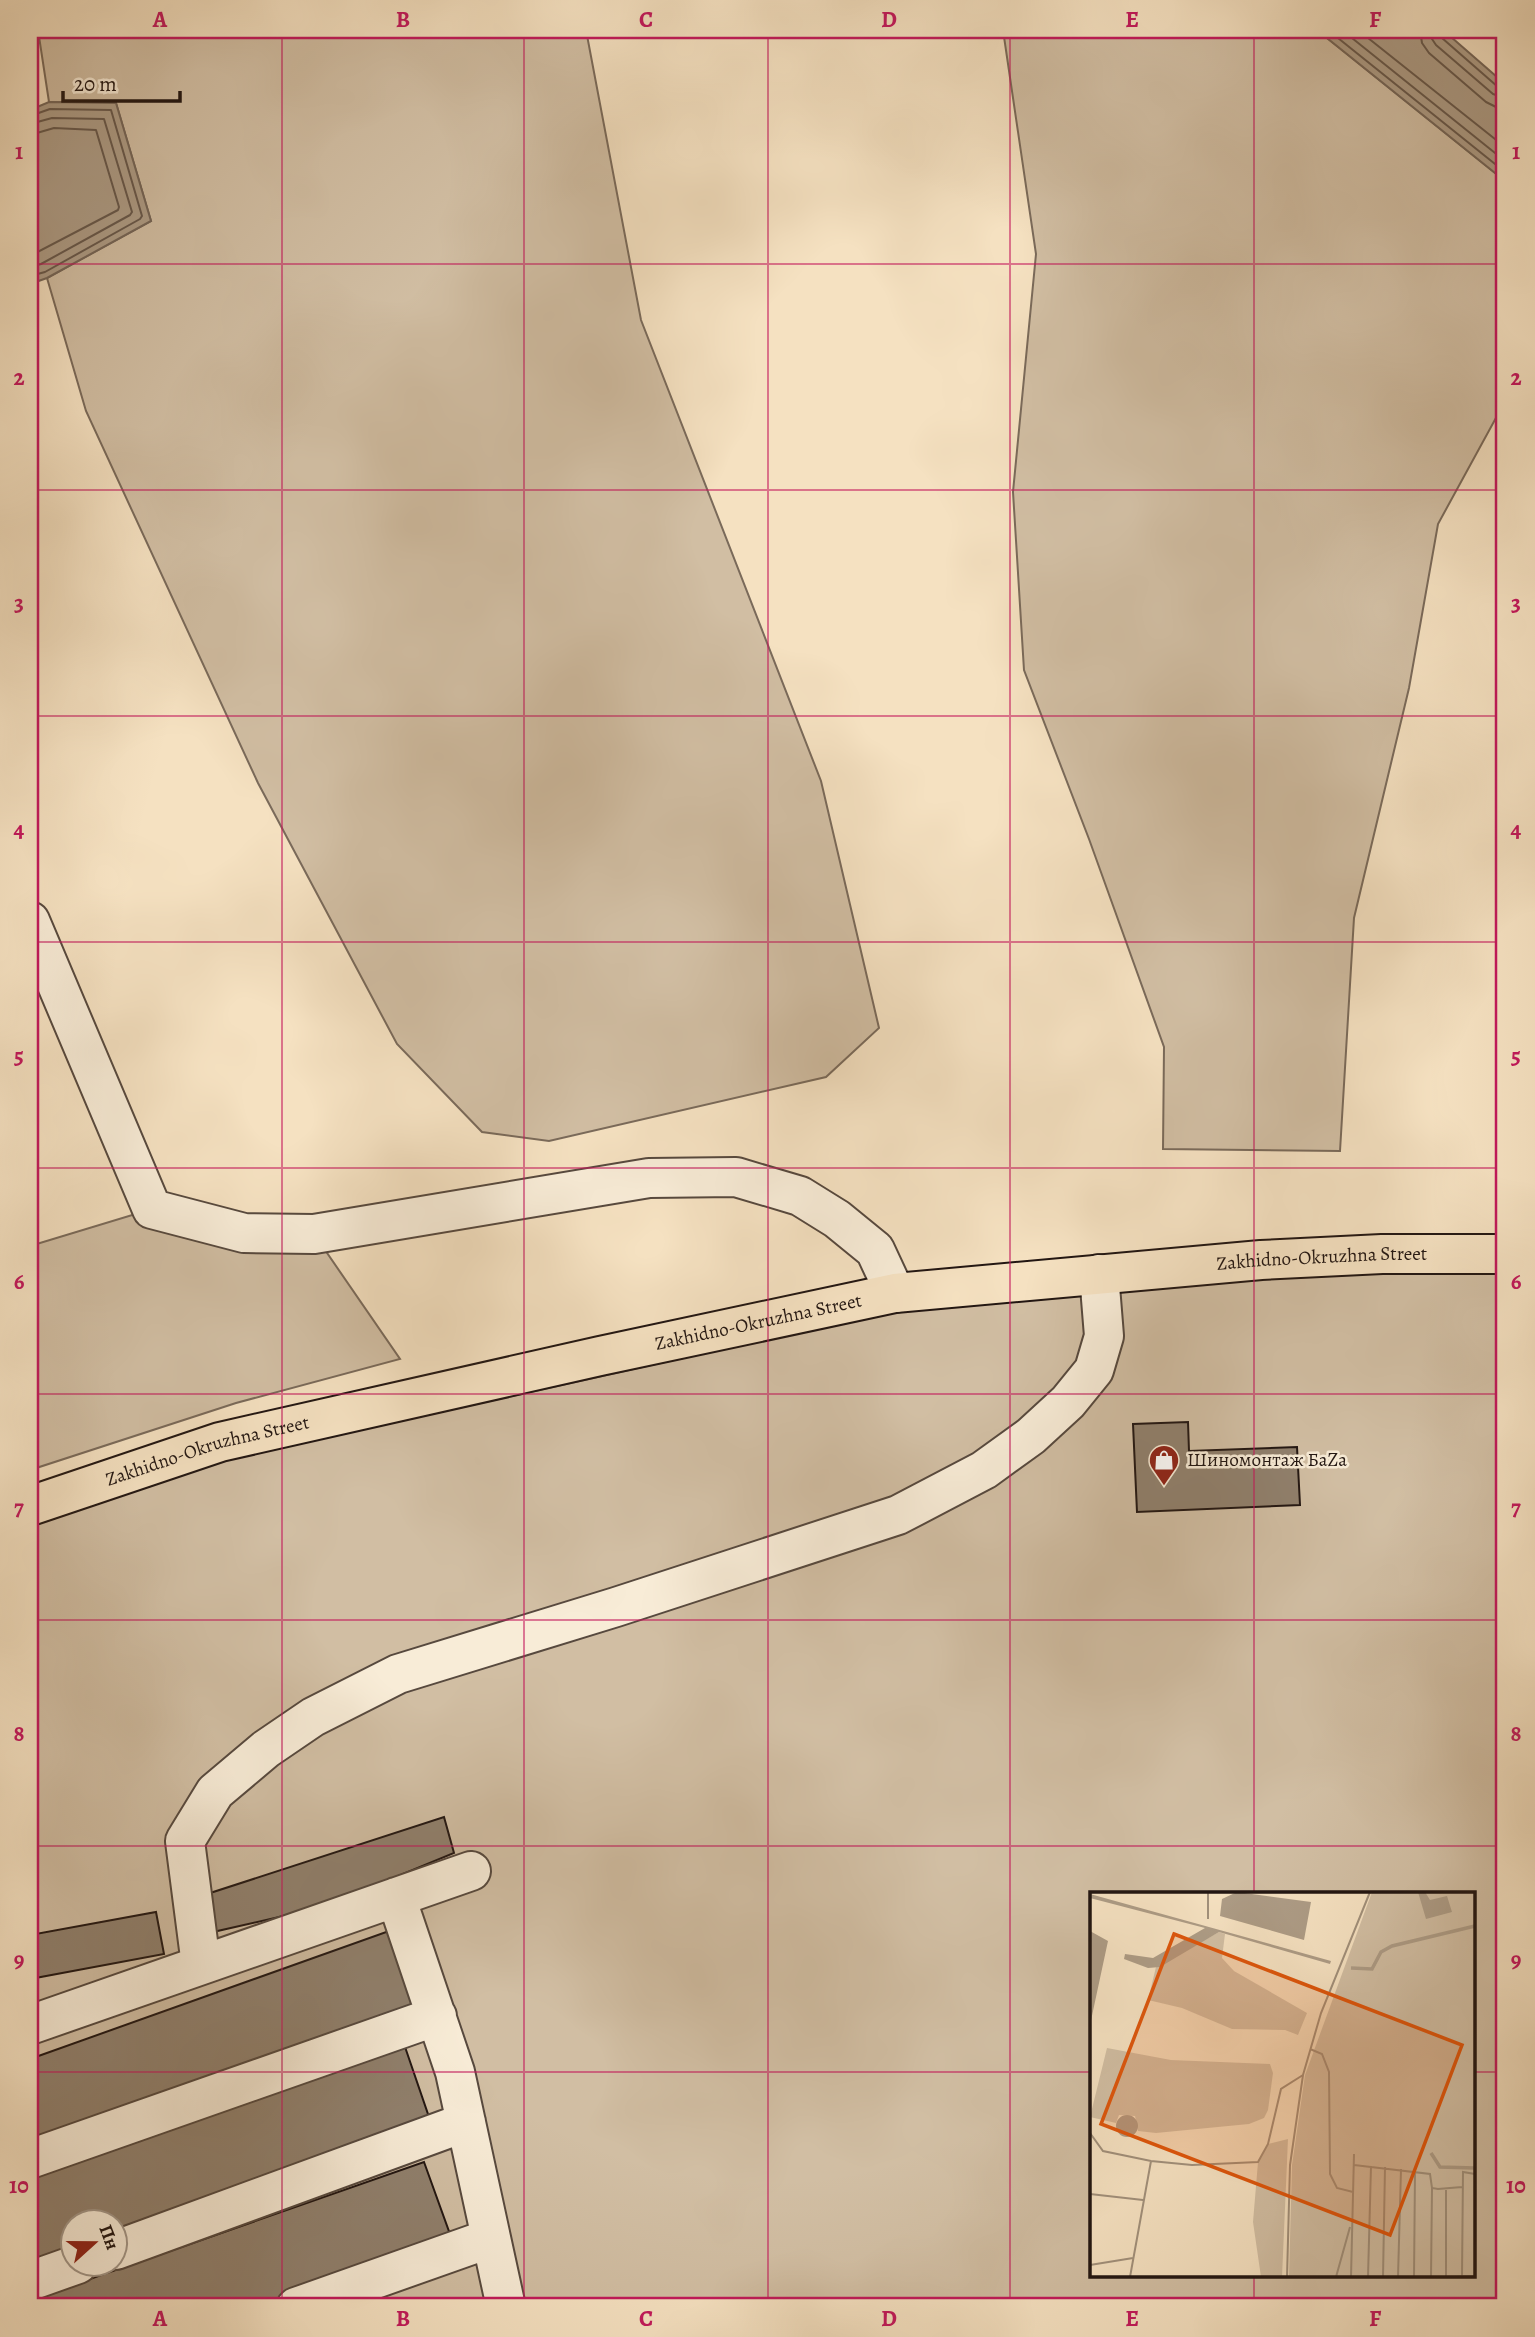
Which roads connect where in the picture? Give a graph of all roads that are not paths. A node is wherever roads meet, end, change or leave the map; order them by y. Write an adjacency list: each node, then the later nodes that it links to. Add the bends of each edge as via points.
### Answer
1 (30, 921): 4 (street, via 152,1209 244,1233 314,1234 649,1178 736,1177 800,1196 838,1219 875,1250)
2 (1505, 1254): 3 (main road, Zakhidno-Okruzhna Street, via 1382,1254)
3 (1099, 1274): 4 (main road, Zakhidno-Okruzhna Street); 8 (street, via 1104,1336 1094,1370 1031,1436 984,1470 898,1515 398,1674 313,1717 266,1749 215,1792 184,1842)
4 (895, 1293): 5 (main road, Zakhidno-Okruzhna Street, via 220,1443)
5 (30, 1506)
6 (471, 1871): 7 (street)
7 (396, 1897): 8 (street); 9 (street)
8 (201, 1965): 10 (street)
9 (436, 2016): 11 (street); 12 (street)
10 (30, 2025)
11 (466, 2122): 13 (street); 14 (street)
12 (30, 2159)
13 (491, 2238): 17 (street); 18 (street)
14 (130, 2245)
15 (60, 2270): 16 (street)
16 (30, 2281)
17 (296, 2307)
18 (506, 2307)

